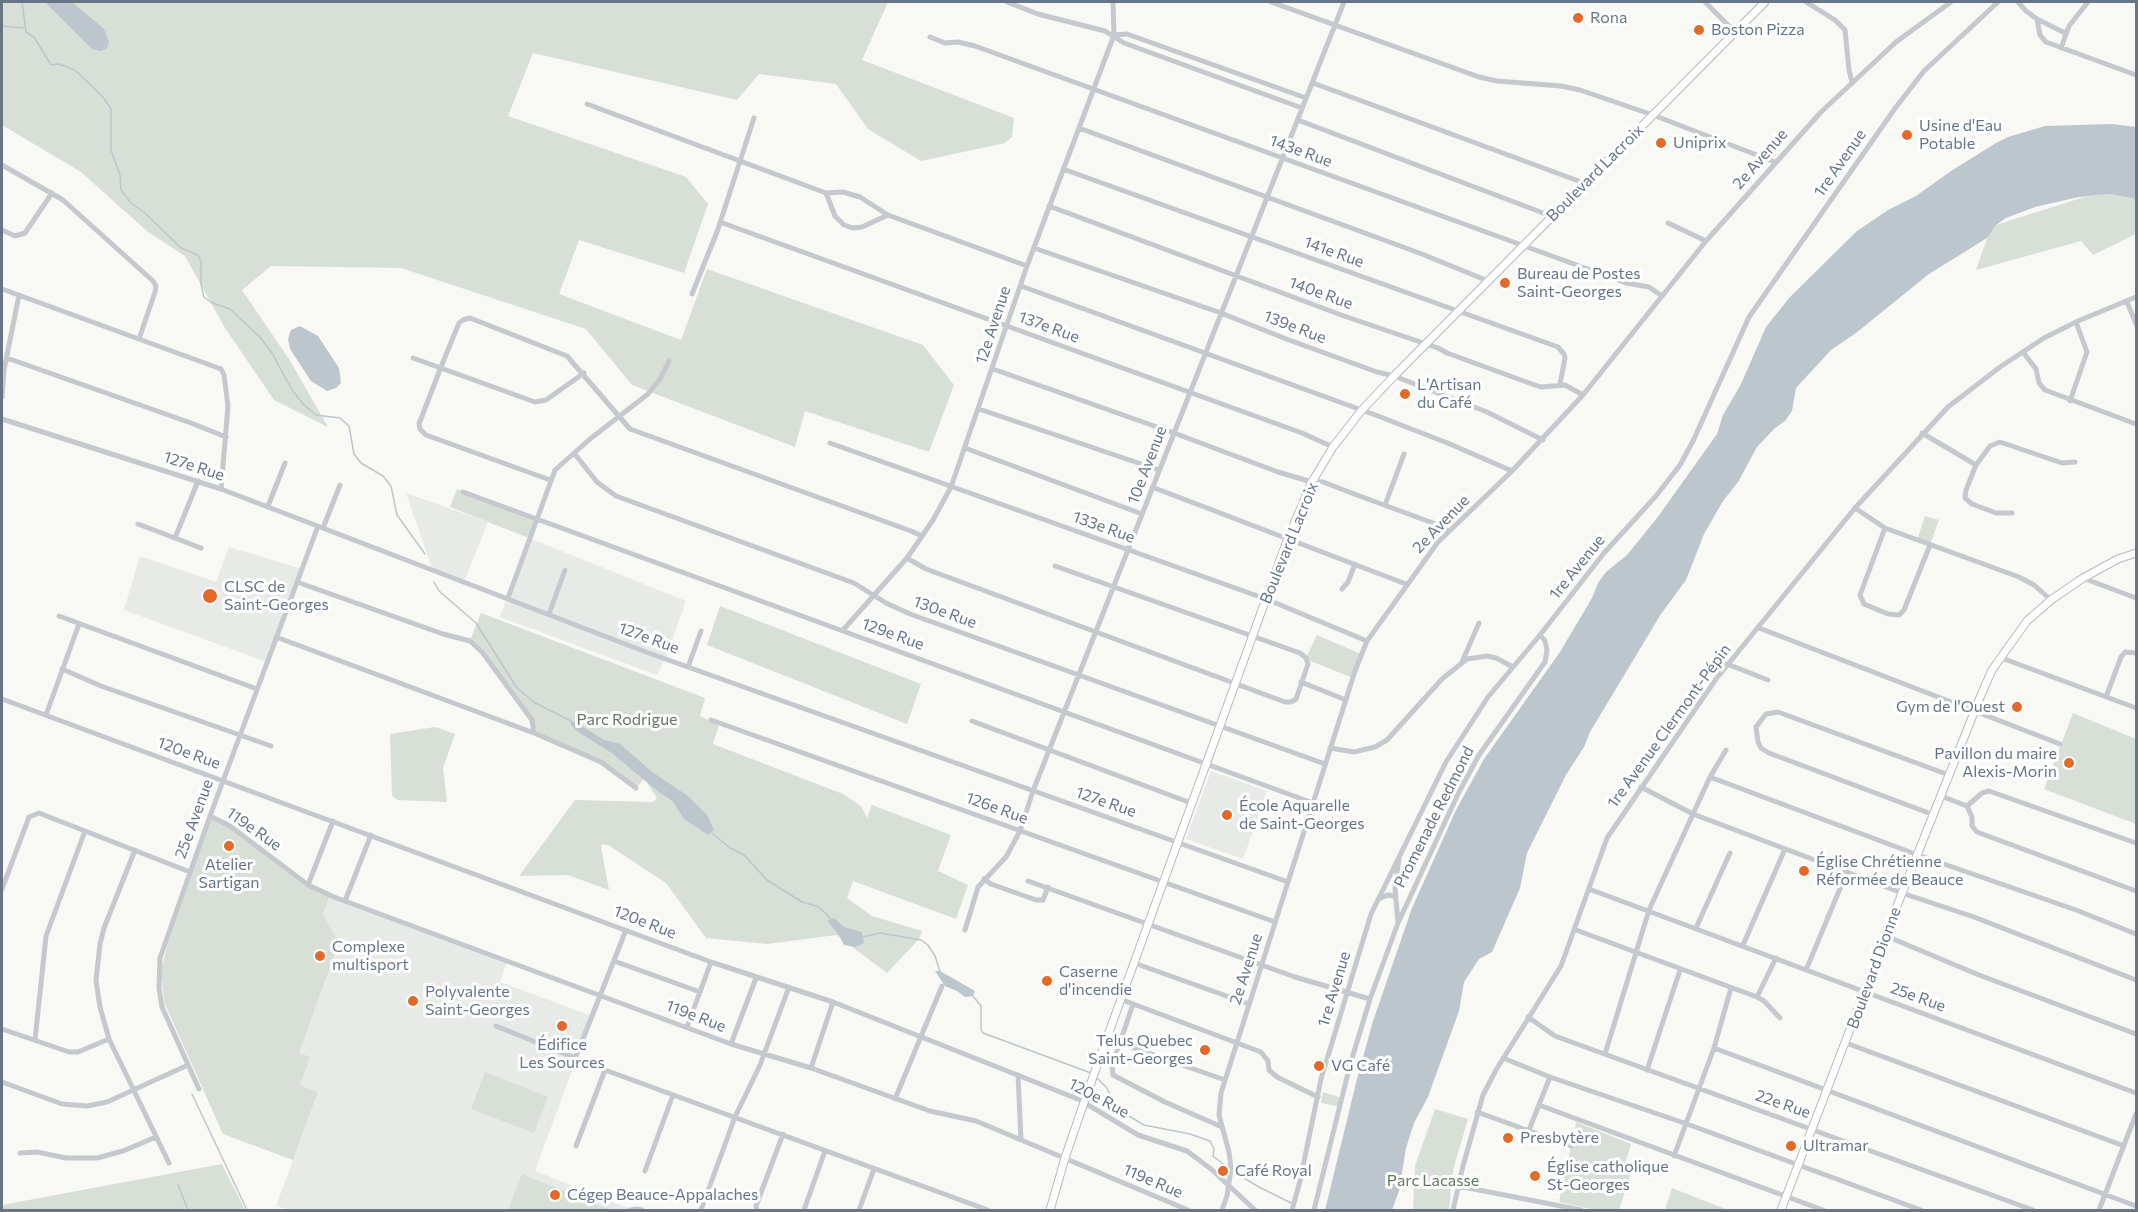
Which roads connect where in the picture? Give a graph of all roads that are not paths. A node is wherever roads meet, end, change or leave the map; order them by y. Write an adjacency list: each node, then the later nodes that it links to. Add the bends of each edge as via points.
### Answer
1 (1007, 2): 16 (street)
2 (1113, 2): 16 (street, 12e Avenue)
3 (1271, 2): 13 (street)
4 (1344, 2): 13 (street, 10e Avenue)
5 (1705, 2): 14 (street)
6 (1765, 2): 14 (main road, Boulevard Lacroix)
7 (1806, 2): 21 (street, via 1845,30)
8 (1951, 2): 21 (street, 2e Avenue, via 1908,32)
9 (1998, 2): 146 (street, 1re Avenue, via 1906,92 1749,317 1680,465)
10 (2018, 2): 12 (street)
11 (2088, 2): 15 (street)
12 (2037, 19): 15 (street); 18 (street, via 2043,39)
13 (1335, 25): 20 (street, 10e Avenue); 26 (street, via 1479,77 1572,88)
14 (1735, 32): 26 (main road, Boulevard Lacroix)
15 (2065, 33): 18 (street)
16 (1114, 35): 22 (street, 12e Avenue); 23 (street, via 1127,34); 25 (street, via 1124,43)
17 (930, 37): 22 (street, 143e Rue, via 975,46)
18 (2061, 48): 19 (street)
19 (2136, 75)
20 (1313, 82): 23 (street, 10e Avenue); 35 (street)
21 (1852, 82): 32 (street, 2e Avenue)
22 (1094, 89): 29 (street, 12e Avenue); 30 (street, 143e Rue)
23 (1306, 98): 25 (street, 10e Avenue)
24 (587, 104): 31 (street)
25 (1302, 108): 28 (street, 10e Avenue)
26 (1653, 115): 32 (street); 35 (main road, Boulevard Lacroix)
27 (753, 118): 31 (street)
28 (1298, 120): 30 (street, 10e Avenue); 41 (street)
29 (1078, 128): 34 (street, 12e Avenue); 38 (street)
30 (1283, 159): 38 (street, 10e Avenue); 47 (street, 143e Rue)
31 (740, 161): 37 (street); 42 (street)
32 (1775, 162): 46 (street, 2e Avenue)
33 (2, 165): 36 (street)
34 (1063, 169): 39 (street, 12e Avenue); 45 (street, 141e Rue)
35 (1584, 183): 41 (main road, Boulevard Lacroix)
36 (52, 193): 44 (street, via 25,233 15,236); 64 (street, via 156,286)
37 (826, 193): 40 (street, via 860,197); 40 (street, via 835,216 844,225 862,227)
38 (1267, 197): 45 (street, 10e Avenue); 51 (street)
39 (1049, 206): 48 (street, 12e Avenue); 50 (street, 140e Rue)
40 (888, 215): 49 (street)
41 (1551, 216): 47 (main road, Boulevard Lacroix)
42 (720, 222): 54 (street); 63 (street, 137e Rue)
43 (1668, 223): 46 (street)
44 (2, 230)
45 (1251, 236): 50 (street, 10e Avenue); 59 (street, 141e Rue)
46 (1706, 241): 56 (street, 2e Avenue)
47 (1523, 245): 51 (main road, Boulevard Lacroix); 56 (street, 143e Rue, via 1626,283 1649,287)
48 (1034, 248): 49 (street, 12e Avenue); 60 (street, 139e Rue)
49 (1027, 266): 52 (street, 12e Avenue)
50 (1236, 275): 60 (street, 10e Avenue); 65 (street, 140e Rue)
51 (1488, 281): 59 (main road, Boulevard Lacroix)
52 (1021, 286): 63 (street, 12e Avenue); 67 (street)
53 (2, 289): 55 (street)
54 (692, 294)
55 (19, 295): 64 (street); 68 (street)
56 (1662, 296): 77 (street, 2e Avenue)
57 (2136, 297): 58 (street, 1re Avenue Clermont-Pépin)
58 (2127, 302): 61 (street, 1re Avenue Clermont-Pépin); 62 (street)
59 (1458, 311): 65 (main road, Boulevard Lacroix); 75 (street, 141e Rue, via 1558,347 1565,358)
60 (1221, 313): 67 (street, 10e Avenue); 74 (street, 139e Rue)
61 (2076, 322): 66 (street, 1re Avenue Clermont-Pépin); 79 (street, via 2087,352)
62 (2136, 324)
63 (1007, 326): 72 (street, 12e Avenue); 76 (street, 137e Rue)
64 (139, 339): 87 (street, via 221,369 228,406)
65 (1426, 344): 74 (main road, Boulevard Lacroix); 75 (street, 140e Rue, via 1541,387)
66 (2023, 352): 79 (street, via 2036,369 2041,387); 86 (street, 1re Avenue Clermont-Pépin, via 1963,394)
67 (1206, 353): 76 (street, 10e Avenue); 81 (street)
68 (7, 358): 78 (street); 87 (street)
69 (414, 358): 71 (street)
70 (669, 361): 82 (street, via 648,394)
71 (441, 368): 73 (street, via 535,402 546,400); 73 (street, via 459,323 470,318 561,352); 99 (street, via 420,429 426,435)
72 (993, 369): 80 (street, 12e Avenue); 85 (street)
73 (584, 373): 82 (street)
74 (1394, 376): 81 (main road, Boulevard Lacroix); 88 (street, 139e Rue, via 1487,412)
75 (1560, 384): 77 (street, 140e Rue)
76 (1191, 393): 85 (street, 10e Avenue); 90 (street, 137e Rue)
77 (1583, 395): 88 (street, 2e Avenue)
78 (2, 397)
79 (2070, 401): 84 (street)
80 (979, 409): 91 (street, 12e Avenue); 97 (street)
81 (1361, 411): 90 (main road, Boulevard Lacroix); 98 (street)
82 (619, 418): 92 (street); 117 (street, via 634,431)
83 (2, 419): 100 (street, 127e Rue)
84 (2136, 424)
85 (1174, 433): 97 (street, 10e Avenue); 101 (street)
86 (1922, 433): 96 (street); 109 (street, 1re Avenue Clermont-Pépin)
87 (226, 437): 105 (street)
88 (1543, 440): 98 (street, 2e Avenue)
89 (830, 443): 103 (street, 133e Rue)
90 (1333, 447): 101 (main road, Boulevard Lacroix)
91 (965, 448): 103 (street, 12e Avenue); 111 (street)
92 (574, 453): 99 (street); 133 (street, 130e Rue, via 597,482 616,496)
93 (1404, 454): 107 (street)
94 (2075, 462): 96 (street, via 2062,463 2000,441 1990,446)
95 (285, 463): 108 (street)
96 (1976, 465): 110 (street, via 1965,490 1966,500 1996,513)
97 (1159, 470): 104 (street, 10e Avenue)
98 (1512, 471): 116 (street, 2e Avenue)
99 (550, 480): 112 (street)
100 (198, 481): 105 (street, 127e Rue); 118 (street)
101 (1312, 482): 107 (street, via 1323,482); 119 (main road, Boulevard Lacroix)
102 (340, 485): 114 (street, 25e Avenue)
103 (951, 487): 117 (street, 12e Avenue); 122 (street, 133e Rue)
104 (1152, 487): 111 (street, 10e Avenue); 119 (street)
105 (221, 489): 108 (street, 127e Rue)
106 (463, 492): 112 (street, 129e Rue)
107 (1385, 505): 116 (street)
108 (268, 506): 114 (street, 127e Rue)
109 (1855, 508): 115 (street); 142 (street, 1re Avenue Clermont-Pépin)
110 (2012, 513)
111 (1142, 514): 122 (street, 10e Avenue)
112 (536, 519): 134 (street); 143 (street, 129e Rue)
113 (138, 524): 118 (street)
114 (321, 527): 129 (street, 25e Avenue); 134 (street, 127e Rue)
115 (1885, 528): 120 (street); 120 (street, via 1860,598 1864,604 1888,614 1902,613 1907,606)
116 (1448, 531): 130 (street, 2e Avenue)
117 (922, 536): 124 (street, 12e Avenue)
118 (175, 538): 121 (street)
119 (1288, 538): 125 (street); 136 (main road, Boulevard Lacroix)
120 (1930, 545): 137 (street, via 2019,577)
121 (201, 548)
122 (1128, 550): 131 (street, 10e Avenue); 136 (street, 133e Rue)
123 (2136, 553): 128 (main road, Boulevard Dionne)
124 (907, 558): 133 (street, 12e Avenue); 145 (street, via 926,569)
125 (1355, 564): 130 (street); 132 (street)
126 (1054, 566): 131 (street)
127 (565, 570): 138 (street)
128 (2083, 578): 135 (street); 137 (main road, Boulevard Dionne)
129 (297, 582): 147 (street, 25e Avenue); 172 (street, via 470,641 532,720)
130 (1406, 584): 149 (street, 2e Avenue)
131 (1114, 586): 145 (street, 10e Avenue); 148 (street)
132 (1342, 589)
133 (876, 595): 143 (street, 12e Avenue); 157 (street, 130e Rue, via 910,614)
134 (508, 598): 138 (street, 127e Rue)
135 (2136, 598)
136 (1266, 599): 148 (main road, Boulevard Lacroix); 149 (street, 133e Rue)
137 (2051, 600): 151 (main road, Boulevard Dionne, via 2027,621)
138 (549, 614): 154 (street, 127e Rue)
139 (59, 616): 141 (street)
140 (1479, 623): 152 (street)
141 (79, 624): 156 (street); 161 (street)
142 (1759, 628): 153 (street, 1re Avenue Clermont-Pépin); 167 (street)
143 (843, 630): 166 (street, 129e Rue)
144 (701, 631): 154 (street)
145 (1096, 633): 157 (street, 10e Avenue); 159 (street)
146 (1540, 635): 155 (street, 1re Avenue); 222 (street, Promenade Redmond, via 1547,650 1545,662 1479,755)
147 (276, 637): 161 (street, 25e Avenue); 172 (street)
148 (1252, 637): 159 (main road, Boulevard Lacroix); 160 (street, via 1306,658 1308,664)
149 (1367, 641): 164 (street, 2e Avenue)
150 (2136, 653): 162 (street, via 2125,652 2121,657)
151 (1999, 657): 162 (street); 167 (main road, Boulevard Dionne)
152 (1462, 662): 155 (street, via 1487,656); 176 (street, via 1442,678 1387,740 1354,752)
153 (1727, 663): 158 (street); 184 (street, 1re Avenue Clermont-Pépin)
154 (688, 667): 186 (street, 127e Rue)
155 (1514, 667): 202 (street, 1re Avenue, via 1483,704 1446,762)
156 (62, 669): 168 (street); 173 (street)
157 (1079, 674): 166 (street, 10e Avenue); 171 (street, 130e Rue)
158 (1768, 680)
159 (1236, 682): 160 (street, via 1288,702 1296,699); 171 (main road, Boulevard Lacroix)
160 (1301, 682): 164 (street)
161 (257, 690): 173 (street, 25e Avenue)
162 (2106, 697): 165 (street)
163 (2, 699): 168 (street, 120e Rue)
164 (1347, 700): 176 (street, 2e Avenue)
165 (2136, 708)
166 (1064, 711): 177 (street, 10e Avenue); 179 (street, 129e Rue)
167 (1974, 712): 174 (street); 181 (main road, Boulevard Dionne)
168 (46, 715): 183 (street, 120e Rue)
169 (711, 720): 196 (street, 126e Rue)
170 (972, 721): 177 (street)
171 (1220, 726): 179 (main road, Boulevard Lacroix); 180 (street, 130e Rue)
172 (534, 733): 185 (street, via 601,762)
173 (240, 734): 175 (street); 183 (street, 25e Avenue)
174 (2060, 744)
175 (271, 746)
176 (1330, 748): 180 (street, 2e Avenue)
177 (1049, 750): 186 (street, 10e Avenue); 188 (street)
178 (1726, 750): 182 (street)
179 (1206, 764): 188 (main road, Boulevard Lacroix); 189 (street, 129e Rue)
180 (1325, 764): 189 (street, 2e Avenue)
181 (1949, 775): 187 (main road, Boulevard Dionne); 192 (street, via 1778,712 1766,714 1756,727 1758,742 1769,753)
182 (1710, 777): 191 (street); 204 (street)
183 (223, 780): 193 (street, 25e Avenue); 194 (street, 120e Rue)
184 (1641, 787): 191 (street); 214 (street, 1re Avenue Clermont-Pépin, via 1607,838)
185 (636, 788)
186 (1033, 791): 196 (street, 10e Avenue); 198 (street, 127e Rue)
187 (1941, 796): 190 (street); 192 (main road, Boulevard Dionne)
188 (1191, 802): 198 (main road, Boulevard Lacroix)
189 (1313, 803): 210 (street, 2e Avenue)
190 (1967, 806): 199 (street, via 1989,790); 215 (street, via 1977,832)
191 (1693, 814): 200 (street); 220 (street)
192 (1934, 815): 204 (main road, Boulevard Dionne)
193 (210, 816): 205 (street, 25e Avenue); 211 (street, 119e Rue, via 230,826)
194 (333, 821): 197 (street, 120e Rue); 211 (street)
195 (85, 831): 201 (street); 213 (street, via 44,814 29,817); 262 (street, via 46,936)
196 (1020, 831): 207 (street, 10e Avenue, via 1006,857); 209 (street, 126e Rue)
197 (371, 835): 218 (street); 225 (street, 120e Rue)
198 (1177, 841): 209 (main road, Boulevard Lacroix); 210 (street, 127e Rue)
199 (2136, 843)
200 (1785, 849): 206 (street); 230 (street)
201 (135, 850): 205 (street); 261 (street, via 99,950 96,981)
202 (1400, 852): 217 (street, 1re Avenue); 219 (street, Promenade Redmond)
203 (1730, 853): 224 (street)
204 (1918, 855): 216 (main road, Boulevard Dionne); 228 (street)
205 (190, 872): 272 (street, 25e Avenue, via 158,971 162,1007)
206 (1846, 872): 216 (street); 238 (street)
207 (984, 879): 212 (street, via 1036,900 1043,900); 226 (street, 10e Avenue)
208 (1028, 881): 212 (street)
209 (1163, 882): 221 (street, 126e Rue); 223 (main road, Boulevard Lacroix)
210 (1288, 882): 221 (street, 2e Avenue)
211 (308, 885): 218 (street, 119e Rue)
212 (1048, 887): 223 (street)
213 (2, 889)
214 (1589, 889): 220 (street, 25e Rue); 227 (street, 1re Avenue Clermont-Pépin)
215 (2136, 891)
216 (1902, 893): 229 (main road, Boulevard Dionne); 240 (street)
217 (1378, 900): 219 (street, Promenade Redmond, via 1388,895); 246 (street, 1re Avenue)
218 (345, 901): 247 (street, 119e Rue)
219 (1396, 901): 222 (street, Promenade Redmond)
220 (1649, 910): 224 (street, 25e Rue); 231 (street)
221 (1275, 922): 236 (street, 2e Avenue)
222 (1398, 923): 250 (street, Promenade Redmond)
223 (1147, 924): 235 (main road, Boulevard Lacroix); 236 (street)
224 (1696, 928): 230 (street, 25e Rue)
225 (626, 930): 233 (street); 234 (street, 120e Rue)
226 (965, 930)
227 (1576, 930): 231 (street); 254 (street, 1re Avenue Clermont-Pépin, via 1555,977)
228 (2136, 934)
229 (1886, 936): 245 (main road, Boulevard Dionne); 259 (street)
230 (1743, 945): 232 (street, 25e Rue)
231 (1635, 952): 237 (street); 269 (street)
232 (1776, 958): 238 (street, 25e Rue); 248 (street)
233 (614, 961): 244 (street); 247 (street)
234 (711, 962): 239 (street, 120e Rue); 244 (street)
235 (1134, 963): 249 (main road, Boulevard Lacroix); 253 (street)
236 (1261, 964): 246 (street); 253 (street, 2e Avenue)
237 (1680, 969): 243 (street); 274 (street)
238 (1806, 970): 245 (street, 25e Rue)
239 (756, 978): 242 (street, 120e Rue); 266 (street)
240 (2136, 980)
241 (942, 986): 260 (street)
242 (789, 987): 251 (street, 120e Rue); 268 (street)
243 (1731, 988): 248 (street); 267 (street)
244 (700, 992): 257 (street)
245 (1866, 992): 265 (main road, Boulevard Dionne); 284 (street, 25e Rue)
246 (1347, 993): 250 (street); 286 (street, 1re Avenue)
247 (600, 994): 257 (street, 119e Rue); 271 (street)
248 (1757, 997): 255 (street)
249 (1120, 999): 252 (street); 305 (main road, Boulevard Lacroix, bridge)
250 (1370, 999): 327 (street, Promenade Redmond)
251 (833, 1002): 260 (street, 120e Rue); 273 (street)
252 (1133, 1004): 263 (street); 264 (street)
253 (1249, 1004): 264 (street, 2e Avenue)
254 (1528, 1017): 269 (street, 22e Rue, via 1555,1036); 270 (street, 1re Avenue Clermont-Pépin)
255 (1780, 1018)
256 (496, 1026): 271 (street)
257 (687, 1027): 266 (street, 119e Rue)
258 (2, 1029): 262 (street)
259 (2136, 1034)
260 (920, 1037): 276 (street, 120e Rue); 287 (street)
261 (109, 1039): 262 (street, via 78,1052); 282 (street)
262 (35, 1040)
263 (1120, 1043): 278 (street); 293 (street, via 1111,1069 1113,1075)
264 (1236, 1043): 278 (street, 2e Avenue); 286 (street, via 1261,1052 1273,1074)
265 (1846, 1043): 283 (main road, Boulevard Dionne); 301 (street)
266 (731, 1044): 268 (street, 119e Rue)
267 (1714, 1048): 281 (street); 283 (street)
268 (764, 1054): 273 (street, 119e Rue); 291 (street)
269 (1605, 1054): 274 (street, 22e Rue)
270 (1503, 1058): 277 (street); 289 (street, 1re Avenue Clermont-Pépin)
271 (575, 1059): 275 (street)
272 (188, 1065): 280 (street, 25e Avenue); 282 (street)
273 (811, 1068): 287 (street, 119e Rue)
274 (1647, 1070): 281 (street, 22e Rue)
275 (605, 1071): 285 (street); 299 (street)
276 (1018, 1075): 298 (street); 310 (street, 120e Rue, via 1080,1101 1138,1135 1187,1150)
277 (1550, 1077): 288 (street); 292 (street)
278 (1225, 1080): 293 (street, 2e Avenue, via 1218,1107)
279 (2, 1082): 282 (street, via 76,1106 96,1105)
280 (199, 1089)
281 (1700, 1089): 292 (street); 294 (street, 22e Rue)
282 (134, 1090): 297 (street)
283 (1828, 1090): 294 (main road, Boulevard Dionne); 312 (street)
284 (2136, 1093)
285 (673, 1095): 291 (street); 309 (street)
286 (1318, 1097): 326 (street, 1re Avenue)
287 (895, 1099): 298 (street, 119e Rue, via 976,1121)
288 (1539, 1105): 295 (street); 304 (street)
289 (1477, 1112): 295 (street); 311 (street, 1re Avenue Clermont-Pépin)
290 (2136, 1113): 301 (street)
291 (735, 1117): 296 (street); 317 (street)
292 (1687, 1124): 304 (street); 307 (street)
293 (1222, 1127): 310 (street, 2e Avenue, via 1231,1170)
294 (1813, 1128): 307 (main road, Boulevard Dionne); 333 (street, 22e Rue)
295 (1529, 1130): 300 (street)
296 (783, 1134): 302 (street); 318 (street)
297 (156, 1137): 303 (street, via 97,1158); 306 (street)
298 (1021, 1140): 305 (street, 119e Rue)
299 (576, 1146)
300 (1571, 1146)
301 (2124, 1146): 312 (street)
302 (825, 1150): 308 (street); 319 (street)
303 (20, 1153)
304 (1674, 1156): 313 (street)
305 (1065, 1158): 322 (main road); 323 (street, 119e Rue)
306 (169, 1164)
307 (1798, 1165): 313 (main road, Boulevard Dionne); 332 (street)
308 (874, 1169): 320 (street); 321 (street)
309 (645, 1171)
310 (1228, 1185): 324 (street, 2e Avenue); 325 (street, 120e Rue)
311 (1458, 1186): 328 (street, 1re Avenue Clermont-Pépin); 329 (street)
312 (2105, 1194): 314 (street); 334 (street)
313 (1786, 1198): 330 (main road, Boulevard Dionne); 331 (street)
314 (2136, 1206)
315 (630, 1210): 316 (street)
316 (642, 1210)
317 (702, 1210)
318 (757, 1210)
319 (804, 1210)
320 (859, 1210)
321 (988, 1210)
322 (1050, 1210)
323 (1188, 1210)
324 (1222, 1210)
325 (1255, 1210)
326 (1292, 1210)
327 (1314, 1210)
328 (1453, 1210)
329 (1581, 1210)
330 (1781, 1210)
331 (1823, 1210)
332 (1921, 1210)
333 (2033, 1210)
334 (2099, 1210)

